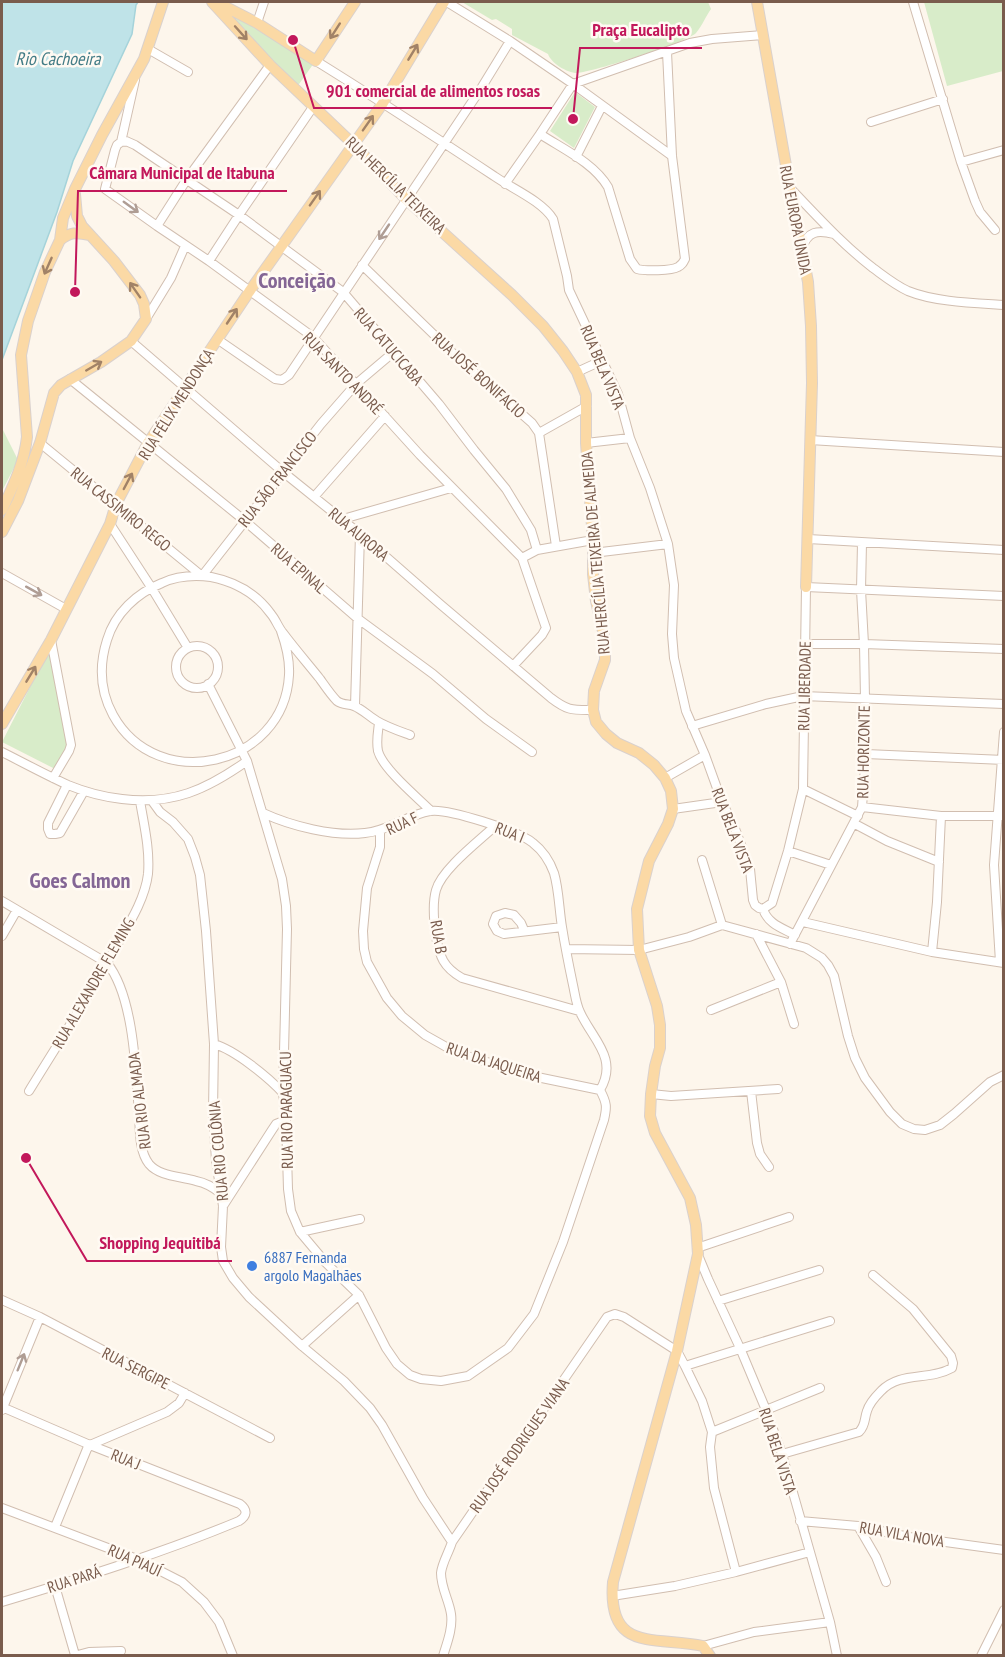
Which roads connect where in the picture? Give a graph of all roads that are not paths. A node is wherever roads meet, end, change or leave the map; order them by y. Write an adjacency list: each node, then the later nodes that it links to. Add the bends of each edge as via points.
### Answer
1 (163, 2): 11 (main road)
2 (214, 2): 8 (main road, RUA BELA VISTA); 14 (main road, RUA HERCÍLIA TEIXEIRA, one-way to 14)
3 (264, 2): 8 (street)
4 (355, 2): 13 (main road, one-way to 13)
5 (445, 2): 10 (street); 19 (main road, RUA FÉLIX MENDONÇA, one-way to 5)
6 (757, 2): 9 (main road, RUA EUROPA UNIDA)
7 (914, 2): 18 (street)
8 (256, 23): 13 (main road, RUA BELA VISTA)
9 (763, 35): 12 (street, via 712,39); 33 (main road, RUA EUROPA UNIDA)
10 (510, 41): 17 (street); 25 (street)
11 (148, 49): 15 (street); 16 (main road)
12 (667, 52): 17 (street); 28 (street)
13 (316, 61): 19 (street, RUA BELA VISTA)
14 (270, 65): 21 (main road, RUA HERCÍLIA TEIXEIRA); 31 (street)
15 (188, 72)
16 (136, 75): 24 (street); 34 (main road)
17 (573, 84): 20 (street); 23 (street)
18 (944, 99): 22 (street); 30 (street)
19 (383, 102): 25 (street, RUA BELA VISTA); 26 (main road, RUA FÉLIX MENDONÇA, one-way to 19)
20 (602, 106): 28 (street); 29 (street)
21 (313, 107): 26 (main road, RUA HERCÍLIA TEIXEIRA); 36 (street)
22 (871, 122)
23 (540, 134): 29 (street); 32 (street)
24 (121, 142): 31 (street, RUA CATUCICABA, via 135,145); 37 (street, RUA SANTO ANDRÉ, one-way to 37, via 115,150 105,189)
25 (443, 143): 32 (street, RUA BELA VISTA); 35 (street)
26 (353, 144): 35 (main road, RUA HERCÍLIA TEIXEIRA); 42 (main road, RUA FÉLIX MENDONÇA, one-way to 26)
27 (1004, 150): 30 (street)
28 (672, 156): 29 (street, via 685,259 676,268 643,271 630,259 603,178)
29 (576, 157)
30 (961, 162): 38 (street, via 980,212)
31 (187, 179): 36 (street, RUA CATUCICABA); 37 (street)
32 (505, 184): 55 (street, RUA BELA VISTA, via 543,207 553,219 569,290)
33 (790, 188): 39 (street); 44 (main road, RUA EUROPA UNIDA)
34 (75, 192): 40 (main road, via 77,216); 41 (main road, via 63,218)
35 (406, 198): 46 (street, one-way to 46); 56 (main road, RUA HERCÍLIA TEIXEIRA, via 512,295 543,327)
36 (239, 214): 42 (street, RUA CATUCICABA); 45 (street)
37 (156, 226): 43 (street, RUA SANTO ANDRÉ)
38 (995, 230)
39 (834, 234): 44 (street, via 821,231 810,235); 49 (street, via 875,270 909,291 963,303)
40 (90, 235): 41 (main road, via 78,232); 50 (main road, one-way to 40, via 140,295)
41 (60, 240): 73 (main road, one-way to 73, via 24,334 21,355 26,448)
42 (282, 245): 47 (main road, RUA FÉLIX MENDONÇA); 48 (street, RUA CATUCICABA)
43 (185, 246): 45 (street, RUA SANTO ANDRÉ); 50 (street)
44 (801, 249): 64 (main road, RUA EUROPA UNIDA, via 811,326)
45 (209, 261): 47 (street, RUA SANTO ANDRÉ)
46 (362, 265): 48 (street); 62 (street, RUA JOSÉ BONIFACIO)
47 (249, 292): 51 (street, RUA SANTO ANDRÉ); 52 (main road, RUA FÉLIX MENDONÇA, one-way to 47)
48 (343, 292): 51 (street); 54 (street, RUA CATUCICABA)
49 (1004, 305)
50 (146, 319): 53 (main road)
51 (313, 337): 52 (street, via 282,380); 58 (street, RUA SANTO ANDRÉ)
52 (217, 339): 59 (main road, RUA FÉLIX MENDONÇA)
53 (131, 341): 57 (main road, one-way to 53); 59 (street, RUA AURORA)
54 (395, 351): 58 (street, RUA SÃO FRANCISCO); 84 (street, RUA CATUCICABA, via 506,489 531,530)
55 (601, 361): 56 (street); 63 (street, RUA BELA VISTA, via 618,394)
56 (577, 372): 60 (main road, RUA HERCÍLIA TEIXEIRA DE ALMEIDA)
57 (70, 379): 65 (main road, via 54,393); 66 (street, RUA EPINAL)
58 (356, 384): 61 (street, RUA SANTO ANDRÉ); 69 (street, RUA SÃO FRANCISCO)
59 (185, 387): 66 (main road, RUA FÉLIX MENDONÇA); 69 (street, RUA AURORA)
60 (586, 406): 62 (street); 67 (main road, RUA HERCÍLIA TEIXEIRA DE ALMEIDA)
61 (385, 416): 70 (street, RUA SANTO ANDRÉ); 71 (street)
62 (539, 433): 83 (street, RUA JOSÉ BONIFACIO)
63 (630, 438): 67 (street); 82 (street, RUA BELA VISTA)
64 (810, 440): 68 (street); 79 (main road, RUA LIBERDADE)
65 (40, 443): 72 (street, RUA CASSIMIRO REGO); 77 (main road)
66 (148, 443): 72 (main road, RUA FÉLIX MENDONÇA, one-way to 66); 75 (street, RUA EPINAL)
67 (586, 443): 80 (main road, RUA HERCÍLIA TEIXEIRA DE ALMEIDA)
68 (1004, 452)
69 (283, 471): 71 (street, RUA AURORA); 75 (street, RUA SÃO FRANCISCO)
70 (452, 488): 74 (street); 87 (street, RUA SANTO ANDRÉ)
71 (314, 497): 74 (street, RUA AURORA)
72 (116, 504): 76 (main road, RUA FÉLIX MENDONÇA); 89 (street, RUA CASSIMIRO REGO)
73 (2, 510)
74 (342, 519): 78 (street, RUA AURORA)
75 (244, 521): 89 (street, RUA SÃO FRANCISCO); 95 (street, RUA EPINAL)
76 (110, 524): 90 (street); 94 (main road, RUA FÉLIX MENDONÇA)
77 (2, 532)
78 (360, 534): 95 (street); 102 (street, RUA AURORA)
79 (808, 539): 81 (street); 91 (main road, RUA LIBERDADE)
80 (593, 540): 83 (street); 86 (main road, RUA HERCÍLIA TEIXEIRA DE ALMEIDA)
81 (862, 543): 85 (street); 92 (street, RUA HORIZONTE)
82 (668, 544): 86 (street); 111 (street, RUA BELA VISTA, via 674,585 674,658)
83 (556, 546): 84 (street)
84 (537, 550): 87 (street)
85 (1004, 550)
86 (593, 554): 108 (main road, RUA HERCÍLIA TEIXEIRA DE ALMEIDA, via 596,601 605,640 605,660 594,691)
87 (522, 558): 102 (street, RUA SANTO ANDRÉ, via 546,628)
88 (2, 573): 94 (street, one-way to 94)
89 (202, 576): 90 (street, RUA CASSIMIRO REGO, via 184,576); 96 (street, RUA CASSIMIRO REGO, via 242,586 272,615)
90 (151, 587): 100 (street); 114 (street, RUA CASSIMIRO REGO, via 119,614 103,653 101,674 113,715 141,746 180,762 222,759)
91 (806, 587): 92 (street); 98 (street, RUA LIBERDADE)
92 (861, 590): 93 (street); 99 (street, RUA HORIZONTE)
93 (1004, 596)
94 (66, 609): 97 (main road, RUA FÉLIX MENDONÇA)
95 (357, 618): 107 (street); 116 (street, RUA EPINAL)
96 (281, 631): 107 (street, RUA CASSIMIRO REGO, via 338,701); 114 (street, RUA CASSIMIRO REGO, via 289,664 285,698 261,737)
97 (51, 640): 110 (main road, RUA FÉLIX MENDONÇA, one-way to 97); 121 (street, via 71,745)
98 (805, 644): 99 (street); 104 (street, RUA LIBERDADE)
99 (864, 644): 101 (street); 105 (street, RUA HORIZONTE)
100 (188, 648): 103 (street, via 203,647 215,657 217,671); 103 (street, via 176,664 178,677 195,688)
101 (1004, 650)
102 (513, 666): 108 (street, RUA AURORA, via 562,706)
103 (208, 684): 114 (street, RUA RIO PARAGUACU)
104 (803, 696): 105 (street); 111 (street); 124 (street, RUA LIBERDADE)
105 (865, 698): 106 (street); 117 (street, RUA HORIZONTE)
106 (1004, 704)
107 (355, 706): 109 (street, RUA CASSIMIRO REGO)
108 (593, 710): 122 (main road, via 596,722 606,734 639,753)
109 (379, 723): 113 (street, RUA CASSIMIRO REGO); 131 (street, RUA F, via 379,754)
110 (2, 724)
111 (692, 726): 118 (street, RUA BELA VISTA)
112 (1004, 732): 119 (street)
113 (410, 735)
114 (242, 750): 120 (street, RUA RIO PARAGUACU)
115 (2, 752): 121 (street)
116 (532, 752)
117 (866, 754): 119 (street); 129 (street, RUA HORIZONTE)
118 (705, 755): 122 (street); 128 (street, RUA BELA VISTA)
119 (1003, 760): 134 (street)
120 (247, 761): 127 (street, via 191,793); 132 (street, RUA RIO PARAGUACU)
121 (53, 778): 123 (street)
122 (665, 778): 130 (main road)
123 (68, 785): 125 (street); 125 (street, via 48,823 50,834 60,833)
124 (803, 789): 135 (street); 138 (street, RUA LIBERDADE)
125 (84, 791): 126 (street)
126 (140, 801): 127 (street); 158 (street, RUA ALEXANDRE FLEMING, via 147,875 143,894)
127 (152, 801): 163 (street, RUA RIO COLÔNIA, via 188,839 200,875)
128 (722, 802): 130 (street); 143 (street, RUA BELA VISTA, via 750,869 753,900)
129 (862, 807): 133 (street); 135 (street, RUA HORIZONTE)
130 (673, 809): 155 (main road, via 641,888 637,909)
131 (431, 811): 136 (street, RUA I); 137 (street, RUA F)
132 (263, 813): 137 (street, via 325,831 346,834); 169 (street, RUA RIO PARAGUACU, via 286,906)
133 (941, 816): 134 (street); 140 (street)
134 (1001, 816): 157 (street, via 994,864)
135 (856, 820): 140 (street, via 887,841); 141 (street, RUA HORIZONTE)
136 (495, 826): 147 (street, RUA I, via 533,842 546,857 554,872); 161 (street, RUA B, via 459,860 436,889 435,930 444,963 462,978)
137 (380, 830): 153 (street, RUA F, via 380,847 367,888)
138 (788, 851): 141 (street); 143 (street, RUA LIBERDADE, via 772,903)
139 (702, 860): 146 (street)
140 (939, 862): 156 (street)
141 (831, 865): 145 (street, RUA HORIZONTE)
142 (2, 901): 144 (street)
143 (763, 909): 150 (street, via 772,923)
144 (17, 910): 151 (street); 158 (street)
145 (803, 922): 150 (street, RUA HORIZONTE); 156 (street)
146 (722, 925): 149 (street); 155 (street)
147 (562, 927): 148 (street); 154 (street, RUA I)
148 (524, 930)
149 (756, 934): 152 (street); 159 (street)
150 (795, 935): 152 (street, RUA HORIZONTE)
151 (2, 936)
152 (790, 944): 164 (street, via 806,948 828,965 855,1058 877,1096 903,1124 925,1130 940,1125 990,1082)
153 (364, 949): 166 (street, RUA DA JAQUEIRA, via 387,998 424,1035 457,1053 537,1077)
154 (567, 949): 155 (street); 161 (street, RUA I)
155 (639, 950): 170 (main road, via 660,1025)
156 (932, 952): 157 (street)
157 (1002, 962)
158 (107, 963): 167 (street, RUA ALEXANDRE FLEMING); 173 (street, RUA RIO ALMADA, via 128,1011 139,1130 146,1159 157,1170 198,1181)
159 (781, 982): 160 (street); 162 (street)
160 (711, 1010)
161 (579, 1011): 166 (street, via 605,1059 607,1071)
162 (794, 1024)
163 (214, 1044): 169 (street, via 237,1055); 173 (street, RUA RIO COLÔNIA, via 213,1112)
164 (1004, 1075)
165 (778, 1089): 168 (street)
166 (600, 1090): 181 (street, RUA RIO PARAGUACU, via 607,1107 604,1120 563,1242 534,1314 508,1348 468,1376 441,1381 421,1379 396,1364)
167 (29, 1091)
168 (750, 1091): 170 (street); 172 (street, via 757,1143)
169 (284, 1093): 171 (street, RUA RIO PARAGUACU)
170 (651, 1094): 178 (main road, via 650,1116 655,1133 690,1198)
171 (286, 1119): 174 (street, via 276,1124); 177 (street, RUA RIO PARAGUACU, via 288,1188 291,1211)
172 (769, 1167)
173 (220, 1193): 174 (street, RUA RIO COLÔNIA)
174 (223, 1206): 186 (street, RUA RIO COLÔNIA, via 223,1261 249,1297)
175 (789, 1217): 178 (street)
176 (360, 1219): 177 (street)
177 (300, 1232): 181 (street, RUA RIO PARAGUACU)
178 (697, 1251): 183 (street, RUA BELA VISTA); 188 (main road)
179 (819, 1270): 183 (street)
180 (873, 1275): 197 (street, via 913,1309 951,1356 952,1368 887,1385 868,1408 859,1432)
181 (359, 1295): 186 (street)
182 (2, 1300): 184 (street, RUA SERGIPE)
183 (718, 1301): 187 (street, RUA BELA VISTA)
184 (40, 1317): 191 (street, RUA SERGIPE); 192 (street, one-way to 184)
185 (830, 1321): 187 (street)
186 (302, 1346): 203 (street, RUA RIO COLÔNIA, via 370,1408)
187 (740, 1348): 189 (street); 193 (street, RUA BELA VISTA)
188 (677, 1351): 189 (street); 203 (street, RUA JOSÉ RODRIGUES VIANA, via 624,1317 607,1317); 210 (main road)
189 (685, 1366): 194 (street)
190 (820, 1388): 193 (street)
191 (185, 1393): 195 (street, RUA SERGIPE); 196 (street, via 167,1412)
192 (2, 1408): 196 (street, RUA J)
193 (766, 1410): 194 (street); 197 (street, RUA BELA VISTA)
194 (712, 1432): 207 (street, via 714,1488)
195 (270, 1438)
196 (90, 1445): 199 (street, RUA J, via 240,1504); 202 (street)
197 (782, 1454): 200 (street, RUA BELA VISTA)
198 (2, 1508): 202 (street, RUA PIAUÍ)
199 (246, 1515): 206 (street, RUA PARÁ, via 219,1530)
200 (800, 1521): 201 (street, RUA VILA NOVA); 205 (street, RUA BELA VISTA)
201 (858, 1526): 204 (street, RUA VILA NOVA); 208 (street)
202 (55, 1527): 206 (street, RUA PIAUÍ)
203 (452, 1542): 218 (street, RUA JOSÉ RODRIGUES VIANA, via 441,1576 452,1616)
204 (1004, 1550)
205 (810, 1552): 207 (street); 213 (street, RUA BELA VISTA)
206 (137, 1559): 209 (street, RUA PARÁ); 217 (street, RUA PIAUÍ, via 182,1582 204,1602 219,1622)
207 (736, 1572): 210 (street)
208 (886, 1582)
209 (55, 1586): 211 (street, RUA PARÁ); 216 (street)
210 (612, 1596): 214 (main road, via 617,1619 634,1636)
211 (2, 1602)
212 (1004, 1610): 220 (street)
213 (830, 1622): 214 (street, via 754,1632); 219 (street, RUA BELA VISTA)
214 (706, 1651)
215 (121, 1652): 216 (street)
216 (74, 1655)
217 (233, 1656)
218 (443, 1656)
219 (837, 1656)
220 (981, 1656)

